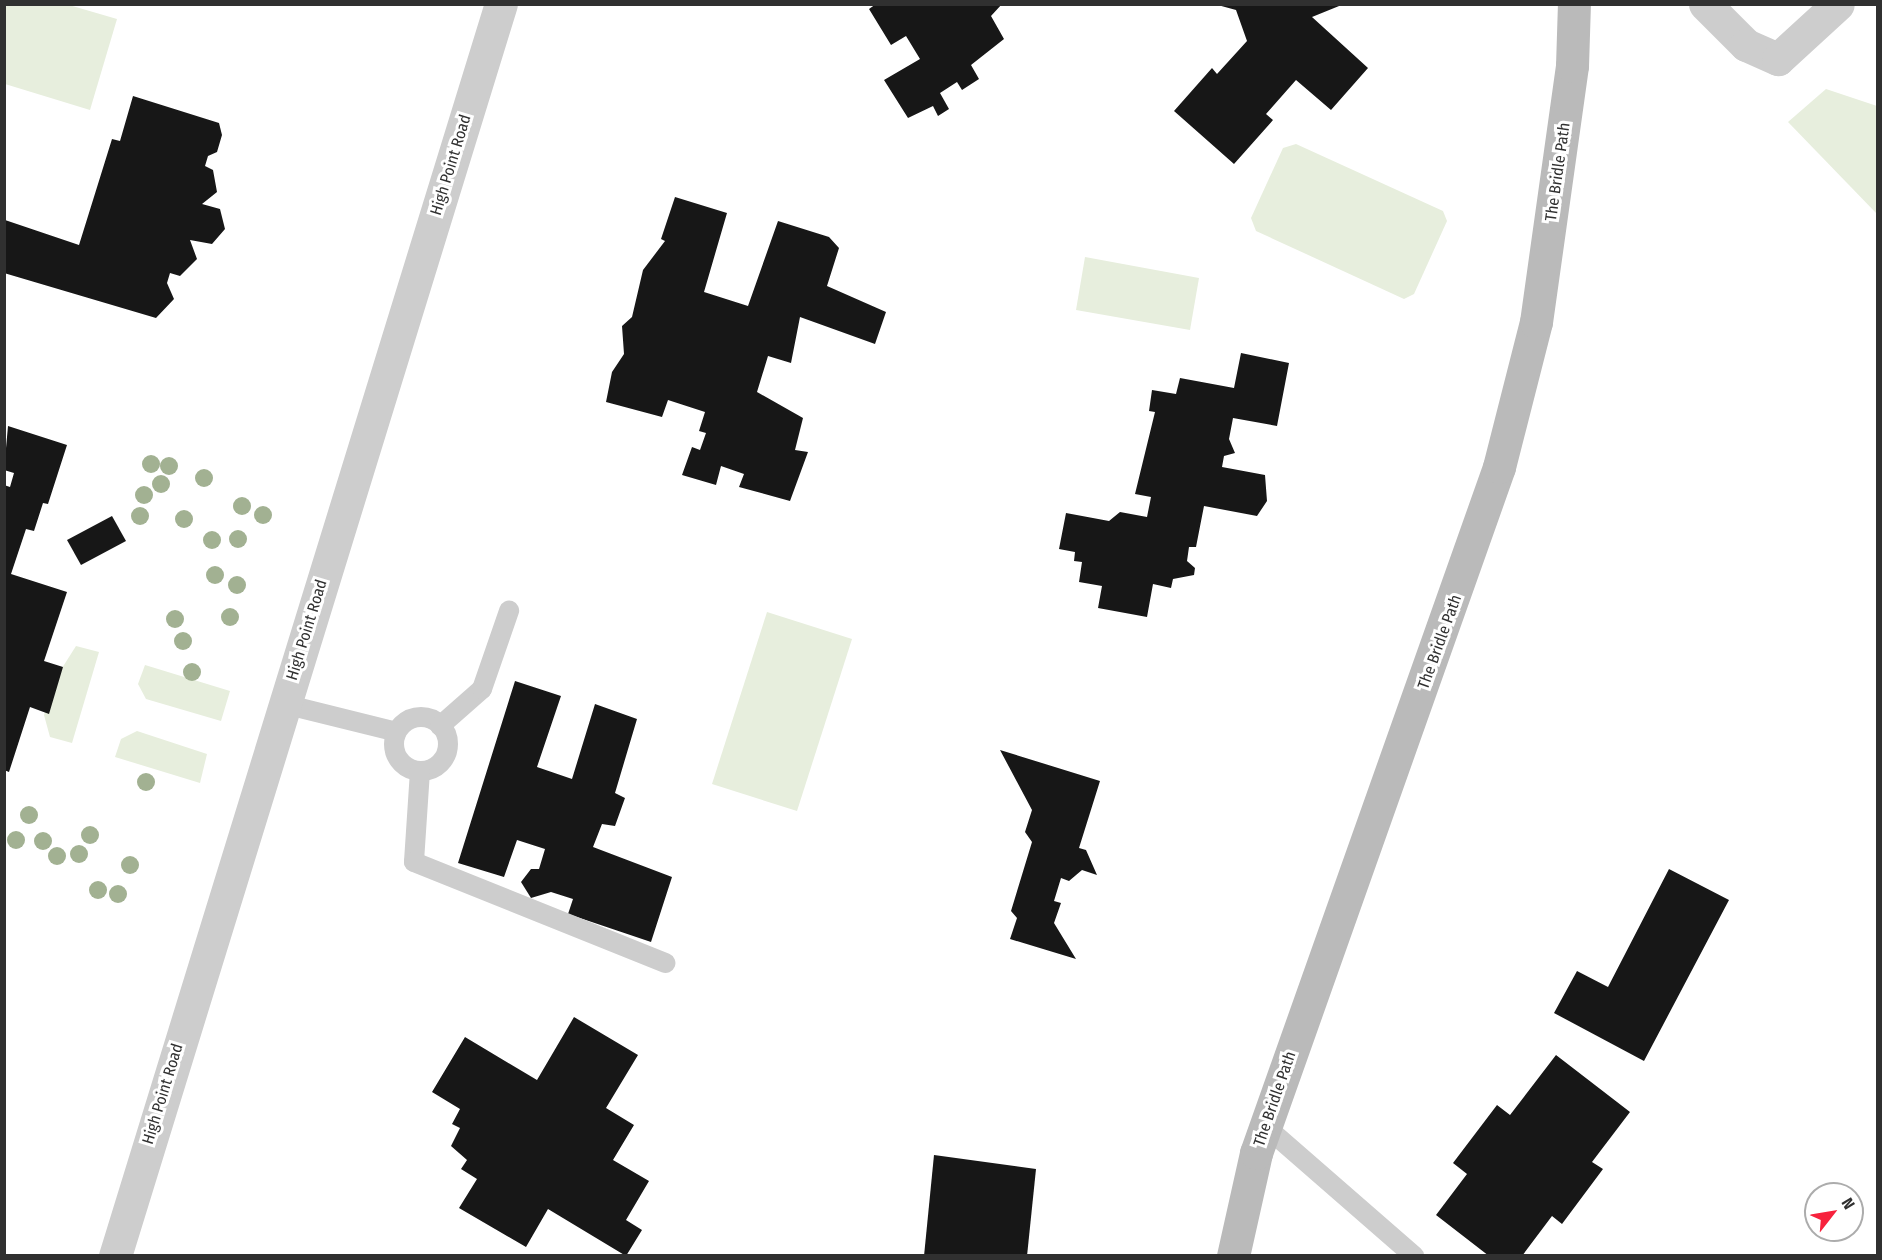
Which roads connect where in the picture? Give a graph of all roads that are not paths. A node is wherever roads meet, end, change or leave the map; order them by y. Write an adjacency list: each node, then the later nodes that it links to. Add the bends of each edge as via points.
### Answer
1 (501, 4): 6 (street, High Point Road)
2 (1705, 4): 3 (street, via 1746,45 1778,59)
3 (1838, 4)
4 (1579, 6): 11 (street, The Bridle Path, via 1536,322 1499,467)
5 (509, 611): 7 (lane, via 482,689)
6 (284, 704): 8 (lane); 12 (street, High Point Road)
7 (440, 726): 8 (lane, via 417,717); 9 (lane, via 447,742 443,759)
8 (397, 732): 9 (lane, via 398,757)
9 (420, 771): 10 (lane, via 414,862)
10 (666, 963)
11 (1265, 1126): 13 (street, The Bridle Path); 14 (lane)
12 (115, 1256)
13 (1233, 1256)
14 (1414, 1256)

